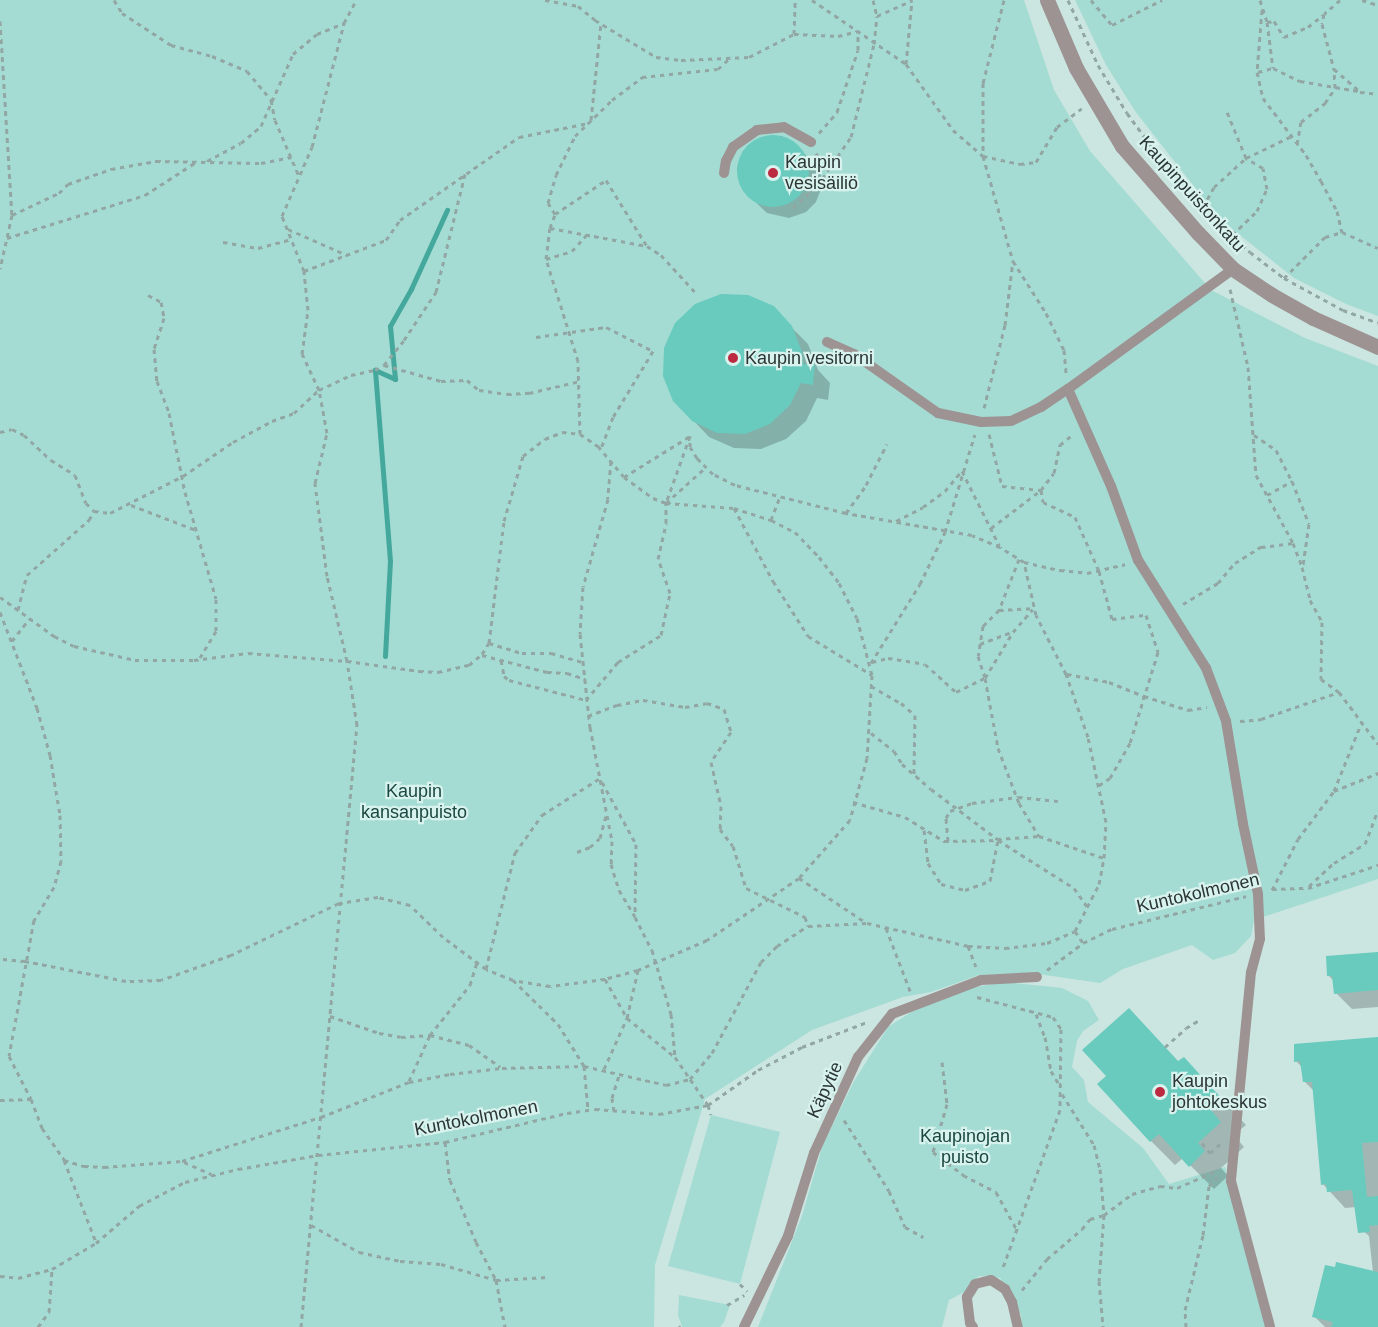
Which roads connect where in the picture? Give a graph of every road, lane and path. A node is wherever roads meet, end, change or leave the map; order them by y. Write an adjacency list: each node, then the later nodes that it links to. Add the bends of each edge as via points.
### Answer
1 (114, 0): 38 (path, via 122,13 171,45 247,71)
2 (356, 0): 24 (path)
3 (545, 0): 19 (path)
4 (578, 0): 19 (path)
5 (795, 0): 28 (path)
6 (812, 0): 27 (path)
7 (873, 0): 22 (path)
8 (912, 0): 22 (path); 31 (path)
9 (1004, 0): 45 (path, via 983,83)
10 (1047, 0): 39 (street, Kaupinpuistonkatu)
11 (1076, 0): 17 (path)
12 (1091, 0): 13 (path, via 1112,25)
13 (1162, 0)
14 (1260, 0): 20 (path)
15 (1340, 0): 21 (path)
16 (1362, 0): 18 (path)
17 (1068, 1): 54 (path, via 1098,65 1127,113)
18 (1378, 5)
19 (578, 6): 26 (path)
20 (1262, 10): 25 (path); 34 (path)
21 (1324, 14): 25 (path, via 1308,27 1284,37 1274,21); 33 (path, via 1324,34)
22 (877, 16): 29 (path)
23 (0, 21): 57 (path)
24 (344, 22): 38 (path, via 317,34 293,54); 52 (path, via 312,147)
25 (1267, 22): 32 (path)
26 (601, 23): 30 (path, via 656,57); 41 (path)
27 (858, 31): 28 (path, via 838,36); 29 (path); 43 (path, via 858,50 837,112)
28 (794, 34): 30 (path, via 749,57)
29 (874, 44): 31 (path); 53 (path, via 851,136)
30 (730, 57): 41 (path, via 718,69 642,77)
31 (906, 64): 45 (path, via 953,130)
32 (1273, 68): 34 (path); 35 (path, via 1300,81)
33 (1334, 69): 35 (path); 36 (path)
34 (1257, 72): 42 (path, via 1263,98)
35 (1335, 88): 36 (path); 44 (path, via 1325,103 1302,122)
36 (1360, 92): 37 (path)
37 (1378, 94)
38 (271, 100): 46 (path); 49 (path, via 261,126 241,143)
39 (1094, 101): 45 (path, via 1057,127 1036,162 1020,164); 73 (street, Kaupinpuistonkatu, via 1122,146)
40 (1227, 112): 47 (path)
41 (591, 122): 51 (path, via 519,137); 56 (path, via 575,136 556,175 548,203)
42 (1292, 136): 44 (path); 47 (path)
43 (811, 142): 50 (lane, via 783,127 757,130 733,147); 53 (path, via 819,158)
44 (1297, 146): 60 (path, via 1337,210)
45 (983, 156): 70 (path)
46 (291, 157): 49 (path, via 261,163); 52 (path)
47 (1246, 158): 54 (path, via 1214,187); 62 (path, via 1263,168 1267,189 1257,211)
48 (197, 162): 49 (path); 57 (path, via 156,161 92,174); 63 (path, via 145,195)
49 (206, 162)
50 (724, 173)
51 (465, 174): 68 (path, via 400,220 386,240); 82 (path, via 436,292)
52 (299, 176): 59 (path, via 282,216)
53 (817, 186): 55 (path)
54 (1203, 207): 62 (path)
55 (793, 208)
56 (555, 214): 58 (path); 66 (path, via 606,180)
57 (12, 215): 63 (path)
58 (550, 228): 61 (path); 69 (path)
59 (288, 229): 64 (path); 68 (path)
60 (1342, 232): 67 (path); 74 (path, via 1325,237)
61 (588, 233): 66 (path); 69 (path, via 572,251)
62 (1231, 236): 74 (path)
63 (8, 238): 71 (path)
64 (291, 239): 65 (path, via 258,248); 72 (path)
65 (223, 242)
66 (647, 246): 75 (path, via 661,255)
67 (1378, 248)
68 (347, 255): 72 (path)
69 (546, 259): 78 (path)
70 (1013, 261): 84 (path, via 1064,350); 86 (path, via 1005,325)
71 (0, 269)
72 (304, 271): 85 (path, via 308,310 302,354)
73 (1229, 273): 81 (street, Kaupinpuistonkatu, via 1312,318); 84 (lane); 90 (path, via 1248,367)
74 (1284, 278): 77 (path, via 1343,310)
75 (696, 294)
76 (148, 295): 97 (path, via 161,302 164,318 154,349 158,381)
77 (1378, 323)
78 (568, 331): 79 (path); 83 (path); 93 (path, via 606,327 653,351 613,417)
79 (536, 337)
80 (827, 342): 86 (lane, via 854,354 938,413)
81 (1378, 347)
82 (384, 365): 83 (path, via 441,381 467,380 478,390 507,394); 85 (path)
83 (580, 381): 89 (path)
84 (1068, 389): 86 (lane, via 1011,421); 87 (lane)
85 (320, 390): 97 (path, via 294,413 233,442); 133 (path, via 327,433 315,483 327,576)
86 (983, 422): 96 (path); 100 (path, via 1002,486)
87 (1084, 425): 100 (path, via 1060,445 1054,473); 116 (lane)
88 (0, 432): 106 (path, via 12,429 24,435 51,460 67,468 75,475 86,503)
89 (580, 434): 93 (path); 128 (path, via 562,432 523,456 504,521)
90 (1253, 434): 99 (path, via 1276,450); 101 (path, via 1256,476)
91 (690, 436): 95 (path, via 690,447); 98 (path); 103 (path)
92 (887, 444): 107 (path)
93 (601, 449): 94 (path)
94 (611, 459): 98 (path); 134 (path, via 608,499 584,587 580,634)
95 (706, 467): 102 (path, via 735,485); 103 (path)
96 (962, 471): 109 (path, via 923,507); 110 (path); 112 (path)
97 (183, 476): 104 (path); 111 (path)
98 (624, 477): 103 (path, via 636,488)
99 (1292, 481): 101 (path); 118 (path, via 1309,524)
100 (1041, 490): 110 (path); 119 (path, via 1043,502 1075,517)
101 (1267, 496): 113 (path)
102 (780, 497): 107 (path); 108 (path)
103 (666, 503): 105 (path); 143 (path, via 658,559 670,592 661,635 618,662)
104 (130, 505): 106 (path, via 110,513); 111 (path)
105 (734, 508): 108 (path); 137 (path, via 808,636)
106 (94, 511): 122 (path, via 89,520 27,575)
107 (846, 513): 109 (path)
108 (771, 520): 135 (path, via 795,532 839,584 857,618)
109 (896, 521): 112 (path)
110 (991, 528): 114 (path)
111 (196, 530): 131 (path, via 216,599 216,631)
112 (945, 532): 114 (path, via 972,535); 135 (path, via 920,584)
113 (1293, 543): 118 (path); 121 (path, via 1261,547 1235,563 1218,583)
114 (1000, 547): 115 (path)
115 (1019, 559): 117 (path); 123 (path)
116 (1138, 560): 119 (path); 121 (lane)
117 (1024, 562): 119 (path, via 1060,570); 136 (path, via 1036,615)
118 (1302, 567): 141 (path, via 1310,600 1323,622 1321,679)
119 (1099, 571): 142 (path, via 1112,619 1146,615 1158,652)
120 (0, 597): 122 (path)
121 (1171, 609): 144 (lane, via 1206,668)
122 (18, 610): 125 (path)
123 (999, 610): 126 (path, via 1033,608); 129 (path, via 983,626)
124 (0, 612): 127 (path)
125 (29, 619): 127 (path); 131 (path, via 74,646 98,653 135,660)
126 (1013, 632): 129 (path); 138 (path)
127 (12, 641): 183 (path, via 50,755 60,815 61,861 54,887 34,920)
128 (489, 643): 130 (path); 134 (path, via 522,653 551,652)
129 (980, 644): 138 (path, via 978,656)
130 (482, 654): 132 (path); 133 (path, via 469,665 438,672)
131 (200, 659): 133 (path, via 248,653)
132 (501, 660): 139 (path); 143 (path, via 504,676 509,680)
133 (347, 661): 173 (path, via 357,725)
134 (583, 662): 139 (path)
135 (871, 663): 137 (path); 138 (path, via 888,658 925,664 956,693)
136 (1066, 674): 142 (path, via 1109,682); 153 (path, via 1088,736)
137 (872, 675): 140 (path)
138 (985, 678): 155 (path, via 998,748)
139 (585, 679): 143 (path)
140 (871, 686): 148 (path); 151 (path, via 915,715)
141 (1338, 692): 146 (path, via 1261,719); 147 (path)
142 (1144, 696): 144 (path, via 1188,710); 153 (path, via 1130,743 1110,777)
143 (586, 700): 145 (path)
144 (1221, 706): 146 (lane)
145 (588, 716): 152 (path); 172 (path, via 643,700 685,707 707,703 724,709 732,732 711,762 721,806 720,829 733,846 746,888)
146 (1226, 721): 171 (lane)
147 (1361, 724): 149 (path); 154 (path)
148 (871, 733): 151 (path); 157 (path)
149 (1378, 744)
150 (1378, 773): 154 (path)
151 (914, 774): 158 (path)
152 (600, 778): 160 (path); 175 (path, via 636,844); 186 (path, via 542,815 515,853)
153 (1098, 786): 166 (path, via 1106,822)
154 (1334, 791): 170 (path, via 1298,839)
155 (1018, 797): 156 (path); 158 (path); 162 (path)
156 (1058, 801)
157 (853, 802): 161 (path, via 905,817); 168 (path, via 850,820)
158 (957, 809): 162 (path, via 997,839); 164 (path, via 946,818)
159 (1378, 810): 169 (path, via 1365,844 1334,863)
160 (607, 815): 165 (path, via 600,838 591,847); 175 (path, via 611,864 619,890)
161 (924, 829): 163 (path, via 928,863 941,884 965,890 990,881); 164 (path)
162 (1040, 836): 166 (path)
163 (998, 840): 164 (path); 174 (path, via 1074,888)
164 (948, 841)
165 (577, 852)
166 (1104, 858): 174 (path, via 1099,884)
167 (1378, 865): 169 (path, Kuntokolmonen)
168 (799, 878): 172 (path); 176 (path)
169 (1308, 888): 170 (path, Kuntokolmonen)
170 (1272, 890): 171 (path, Kuntokolmonen)
171 (1258, 894): 180 (path, Kuntokolmonen, via 1130,923); 219 (lane, via 1260,939 1251,972)
172 (768, 900): 177 (path, via 805,917); 184 (path, via 707,940)
173 (339, 903): 183 (path, via 231,955 161,980 126,981); 185 (path, via 378,897 410,905); 196 (path)
174 (1088, 908): 179 (path)
175 (635, 917): 184 (path)
176 (867, 923): 177 (path); 178 (path)
177 (808, 926): 207 (path, via 761,962 712,1053)
178 (886, 928): 181 (path); 193 (path)
179 (1075, 931): 180 (path); 181 (path, via 1047,943 1005,948)
180 (1083, 943): 188 (path, Kuntokolmonen)
181 (968, 946): 191 (path)
182 (0, 959): 183 (path)
183 (25, 961): 211 (path, via 9,1056)
184 (656, 961): 187 (path); 201 (path, via 670,1014)
185 (477, 962): 186 (path); 199 (path, via 470,985)
186 (486, 969): 190 (path)
187 (638, 970): 189 (path); 197 (path)
188 (1037, 977): 191 (lane, Käpytie)
189 (605, 979): 190 (path, via 550,986); 197 (path)
190 (513, 980): 203 (path, via 558,1024)
191 (981, 980): 192 (lane, Käpytie)
192 (950, 992): 193 (lane, Käpytie); 194 (path)
193 (915, 1003): 195 (lane, Käpytie)
194 (1035, 1013): 209 (path, via 1045,1037 1051,1071); 209 (path, via 1053,1017 1061,1029)
195 (892, 1014): 213 (path, Kuntokolmonen, via 802,1047 758,1070); 214 (lane, Käpytie, via 858,1057)
196 (330, 1016): 199 (path, via 390,1035); 218 (path)
197 (627, 1018): 201 (path); 205 (path)
198 (1201, 1019): 200 (path)
199 (430, 1035): 204 (path, via 469,1044); 208 (path)
200 (1165, 1047)
201 (675, 1058): 207 (path)
202 (942, 1062): 228 (path, via 947,1104 933,1152 963,1175 996,1192)
203 (584, 1066): 204 (path); 205 (path); 215 (path)
204 (502, 1068): 208 (path)
205 (604, 1069): 206 (path)
206 (619, 1075): 207 (path, via 666,1085); 216 (path, via 612,1098)
207 (690, 1079): 213 (path)
208 (409, 1082): 218 (path)
209 (1060, 1088): 210 (path)
210 (1061, 1094): 226 (path, via 1094,1144); 228 (path, via 1060,1110)
211 (31, 1099): 212 (path); 223 (path, via 42,1128)
212 (0, 1100)
213 (708, 1105): 216 (path, Kuntokolmonen, via 659,1114); 217 (path)
214 (836, 1108): 229 (path, via 889,1191 905,1227); 242 (lane, Käpytie, via 814,1153 788,1236)
215 (588, 1110): 216 (path, Kuntokolmonen); 220 (path, Kuntokolmonen)
216 (614, 1111)
217 (711, 1115)
218 (321, 1117): 222 (path); 224 (path)
219 (1236, 1130): 221 (path, via 1210,1153); 247 (lane, via 1231,1181)
220 (445, 1142): 222 (path, Kuntokolmonen); 234 (path, via 450,1180)
221 (1202, 1143)
222 (318, 1155): 225 (path, Kuntokolmonen); 227 (path)
223 (64, 1160): 224 (path, via 104,1167); 230 (path)
224 (182, 1161): 225 (path)
225 (213, 1174): 230 (path, Kuntokolmonen, via 185,1182 139,1206)
226 (1104, 1215): 237 (path, via 1090,1219 1047,1259); 245 (path, via 1100,1281); 246 (path, via 1132,1194 1160,1186 1177,1188 1225,1167 1209,1186 1203,1234 1185,1310)
227 (311, 1225): 234 (path, via 359,1252 441,1264); 240 (path)
228 (1017, 1230): 235 (path)
229 (923, 1237)
230 (96, 1243): 231 (path, Kuntokolmonen)
231 (52, 1269): 232 (path, Kuntokolmonen, via 18,1278); 239 (path, via 49,1312)
232 (0, 1276)
233 (548, 1278): 234 (path)
234 (496, 1280): 241 (path)
235 (997, 1283): 237 (lane); 243 (lane, via 991,1280 975,1284 967,1297)
236 (748, 1292): 238 (path)
237 (1012, 1302): 244 (lane)
238 (727, 1305)
239 (38, 1327)
240 (301, 1327)
241 (505, 1327)
242 (744, 1327)
243 (973, 1327)
244 (1018, 1327)
245 (1103, 1327)
246 (1186, 1327)
247 (1270, 1327)

